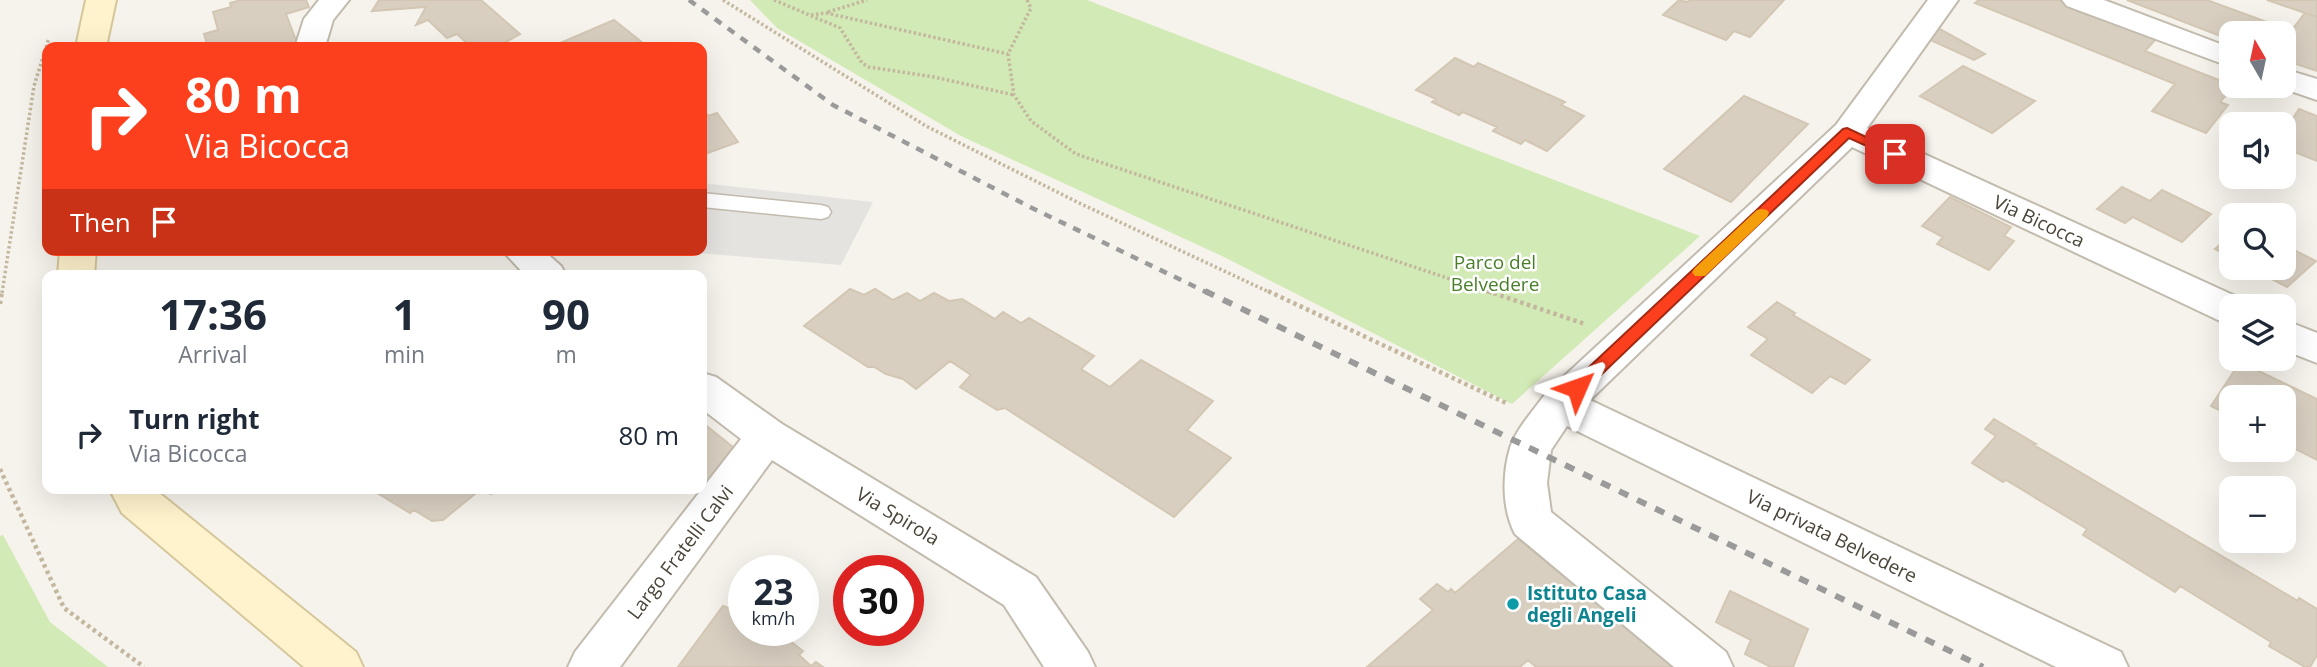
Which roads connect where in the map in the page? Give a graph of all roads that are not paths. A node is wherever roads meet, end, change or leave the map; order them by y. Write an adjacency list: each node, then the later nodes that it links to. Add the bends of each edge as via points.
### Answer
1 (101, 0): 5 (main road)
2 (334, 0): 6 (street, via 319,19)
3 (1942, 0): 10 (street)
4 (2077, 0): 7 (street)
5 (92, 42)
6 (312, 42)
7 (2219, 53)
8 (2296, 82): 9 (street)
9 (2317, 90)
10 (1847, 132): 15 (street, Via Bicocca); 19 (street)
11 (707, 201): 12 (lane)
12 (821, 212)
13 (527, 256): 14 (street)
14 (542, 270)
15 (2219, 304)
16 (2296, 339): 17 (street)
17 (2317, 349)
18 (707, 392): 20 (street, Via Spirola)
19 (1560, 404): 25 (street, via 1531,447 1526,483 1530,521); 26 (street, Via privata Belvedere)
20 (767, 436): 22 (street, Via Spirola, via 1020,591); 24 (street, Largo Fratelli Calvi)
21 (134, 494): 23 (main road)
22 (1071, 666)
23 (339, 667)
24 (592, 667)
25 (1709, 667)
26 (2104, 667)

